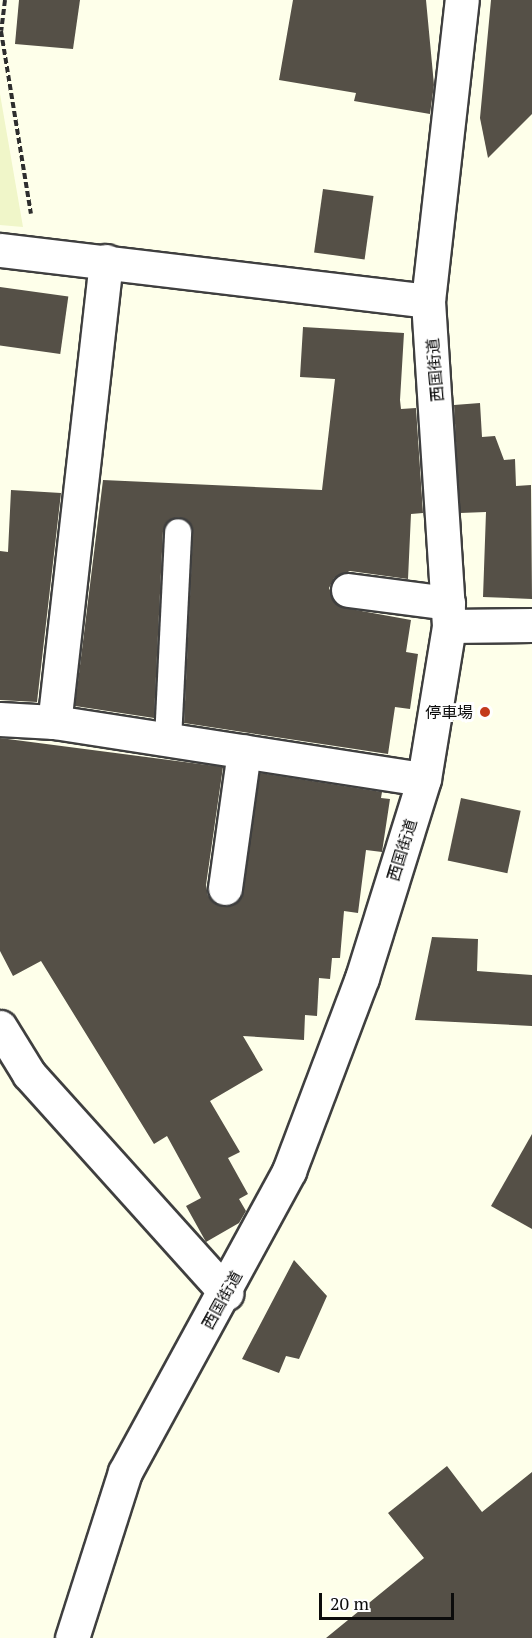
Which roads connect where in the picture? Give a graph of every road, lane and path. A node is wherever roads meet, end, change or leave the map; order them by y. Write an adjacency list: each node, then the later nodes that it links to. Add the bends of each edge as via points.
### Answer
1 (5, 0): 3 (path, via 1,31)
2 (462, 0): 6 (street, 西国街道)
3 (32, 218)
4 (0, 250): 5 (street)
5 (106, 261): 6 (street); 12 (street)
6 (428, 301): 9 (street, 西国街道)
7 (178, 532): 13 (lane)
8 (348, 590): 9 (street)
9 (448, 614): 10 (street); 15 (street, 西国街道)
10 (532, 625)
11 (0, 719): 12 (street)
12 (54, 722): 13 (street)
13 (168, 740): 14 (street)
14 (244, 751): 15 (street); 16 (street)
15 (424, 779): 18 (street, 西国街道, via 362,978 289,1171)
16 (225, 888)
17 (0, 1027): 18 (street, via 29,1074)
18 (226, 1293): 19 (street, 西国街道, via 125,1472)
19 (72, 1638)

